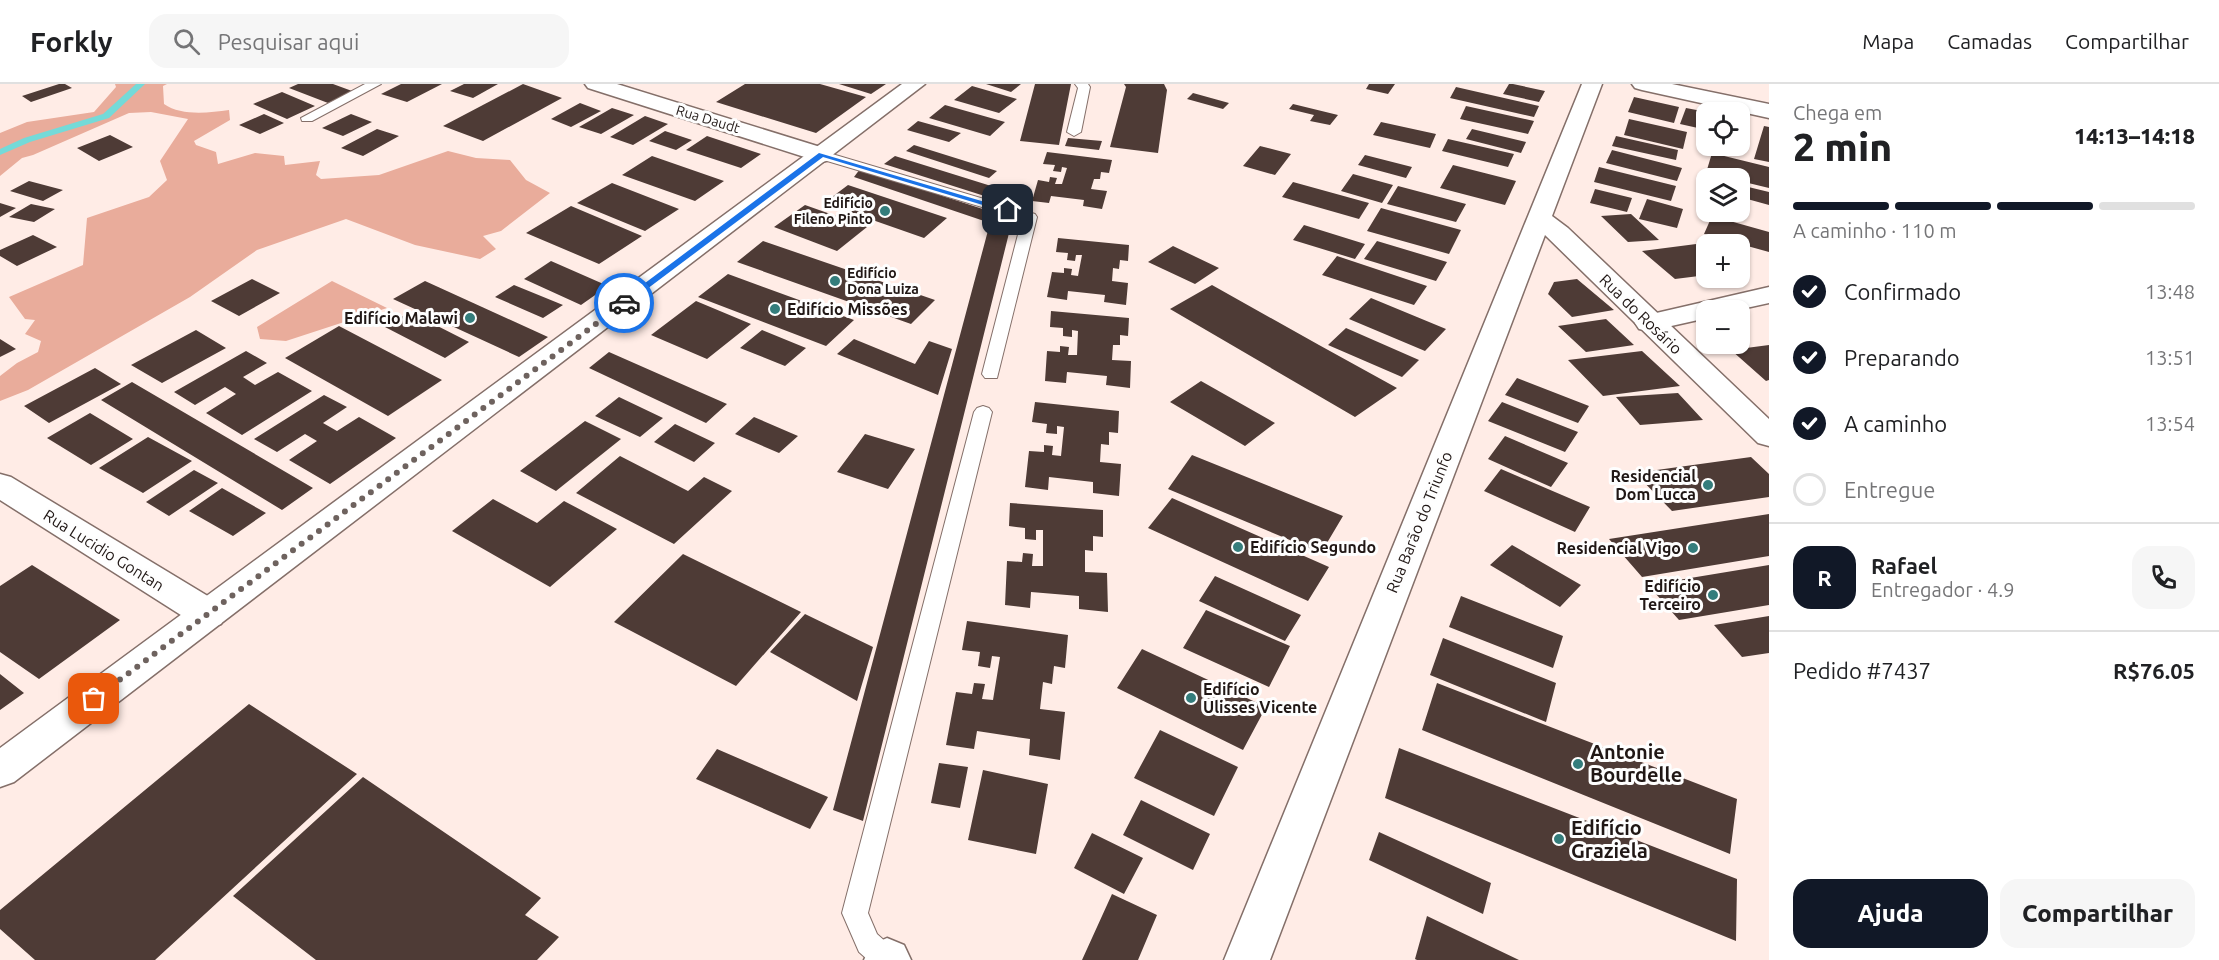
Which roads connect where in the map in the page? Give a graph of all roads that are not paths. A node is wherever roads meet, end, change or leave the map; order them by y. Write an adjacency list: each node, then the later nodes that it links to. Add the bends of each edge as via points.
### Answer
1 (375, 84): 8 (lane)
2 (595, 84): 10 (street, Rua Daudt)
3 (915, 84): 10 (street)
4 (1081, 84): 9 (lane, via 1084,87)
5 (1592, 84): 11 (street, Rua Barão do Triunfo)
6 (1642, 84): 7 (street)
7 (1769, 111)
8 (307, 118)
9 (1074, 132)
10 (822, 154): 14 (lane, via 1030,217); 18 (street)
11 (1539, 218): 13 (street, Rua do Rosário); 21 (street, Rua Barão do Triunfo)
12 (1769, 295): 13 (street)
13 (1649, 323): 16 (street, Rua do Rosário)
14 (991, 374)
15 (983, 412): 20 (lane, via 855,913 868,943)
16 (1769, 436)
17 (0, 485): 18 (street, Rua Lucidio Gontan)
18 (208, 614): 19 (street)
19 (0, 770)
20 (888, 960)
21 (1247, 960)

